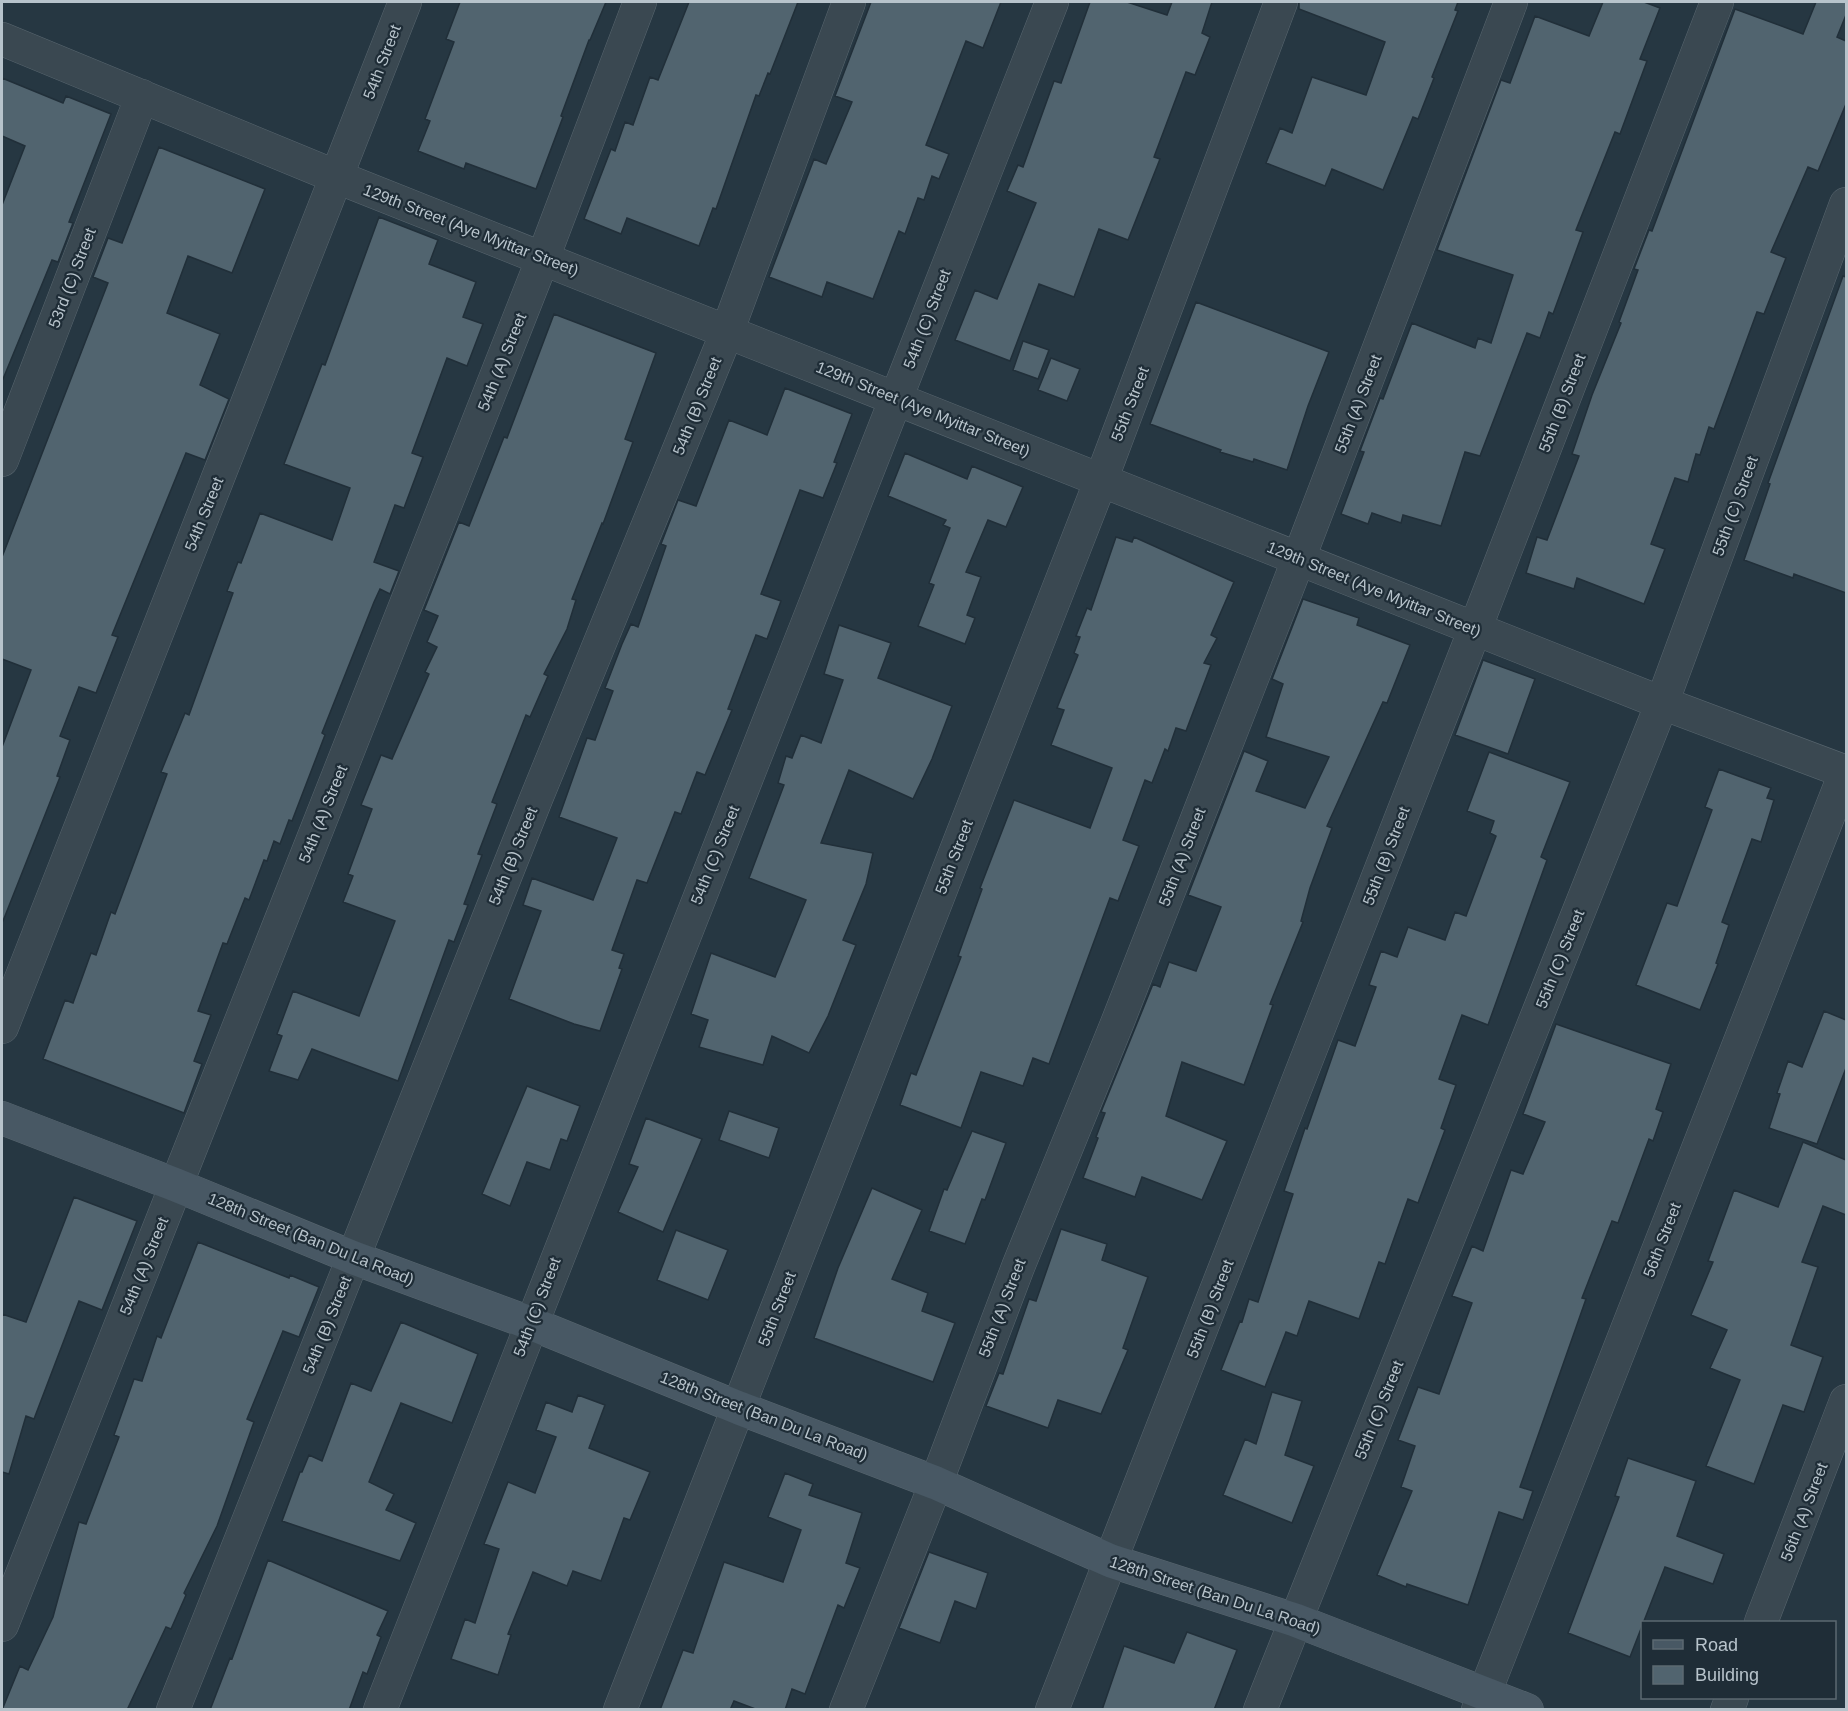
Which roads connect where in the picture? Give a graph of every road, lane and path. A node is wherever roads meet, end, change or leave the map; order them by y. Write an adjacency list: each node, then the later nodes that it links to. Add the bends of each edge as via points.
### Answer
1 (405, 2): 10 (street, 54th Street)
2 (640, 2): 12 (street, 54th (A) Street)
3 (849, 2): 13 (street, 54th (B) Street)
4 (1052, 2): 14 (street, 54th (C) Street)
5 (1281, 2): 16 (street, 55th Street)
6 (1511, 2): 17 (street, 55th (A) Street)
7 (1717, 2): 18 (street, 55th (B) Street)
8 (2, 39): 9 (street, 129th Street (Aye Myittar Street))
9 (142, 96): 10 (street, 129th Street (Aye Myittar Street)); 15 (street, 53rd (C) Street)
10 (337, 177): 12 (street, 129th Street (Aye Myittar Street)); 21 (street, 54th Street)
11 (1846, 204): 19 (street, 55th (C) Street)
12 (543, 258): 13 (street, 129th Street (Aye Myittar Street)); 23 (street, 54th (A) Street)
13 (727, 332): 14 (street, 129th Street (Aye Myittar Street)); 24 (street, 54th (B) Street)
14 (896, 398): 16 (street, 129th Street (Aye Myittar Street)); 25 (street, 54th (C) Street)
15 (2, 460)
16 (1101, 480): 17 (street, 129th Street (Aye Myittar Street)); 27 (street, 55th Street)
17 (1299, 558): 18 (street, 129th Street (Aye Myittar Street)); 28 (street, 55th (A) Street)
18 (1475, 629): 19 (street, 129th Street (Aye Myittar Street)); 29 (street, 55th (B) Street)
19 (1662, 703): 20 (street, 129th Street (Aye Myittar Street)); 30 (street, 55th (C) Street)
20 (1846, 772): 33 (street, 56th Street)
21 (2, 1027)
22 (2, 1118): 23 (street, 128th Street (Ban Du La Road))
23 (176, 1185): 24 (street, 128th Street (Ban Du La Road)); 32 (street, 54th (A) Street)
24 (354, 1258): 25 (street, 128th Street (Ban Du La Road)); 34 (street, 54th (B) Street)
25 (531, 1323): 27 (street, 128th Street (Ban Du La Road)); 35 (street, 54th (C) Street)
26 (1846, 1401): 31 (street, 56th (A) Street)
27 (739, 1408): 28 (street, 128th Street (Ban Du La Road)); 36 (street, 55th Street)
28 (936, 1483): 29 (street, 128th Street (Ban Du La Road)); 37 (street, 55th (A) Street)
29 (1112, 1561): 30 (street, 128th Street (Ban Du La Road)); 38 (street, 55th (B) Street)
30 (1295, 1620): 33 (street, 128th Street (Ban Du La Road)); 39 (street, 55th (C) Street)
31 (1762, 1621)
32 (2, 1625)
33 (1481, 1701): 40 (street, 128th Street (Ban Du La Road))
34 (173, 1710)
35 (380, 1710)
36 (620, 1710)
37 (846, 1710)
38 (1052, 1710)
39 (1260, 1710)
40 (1527, 1710)

